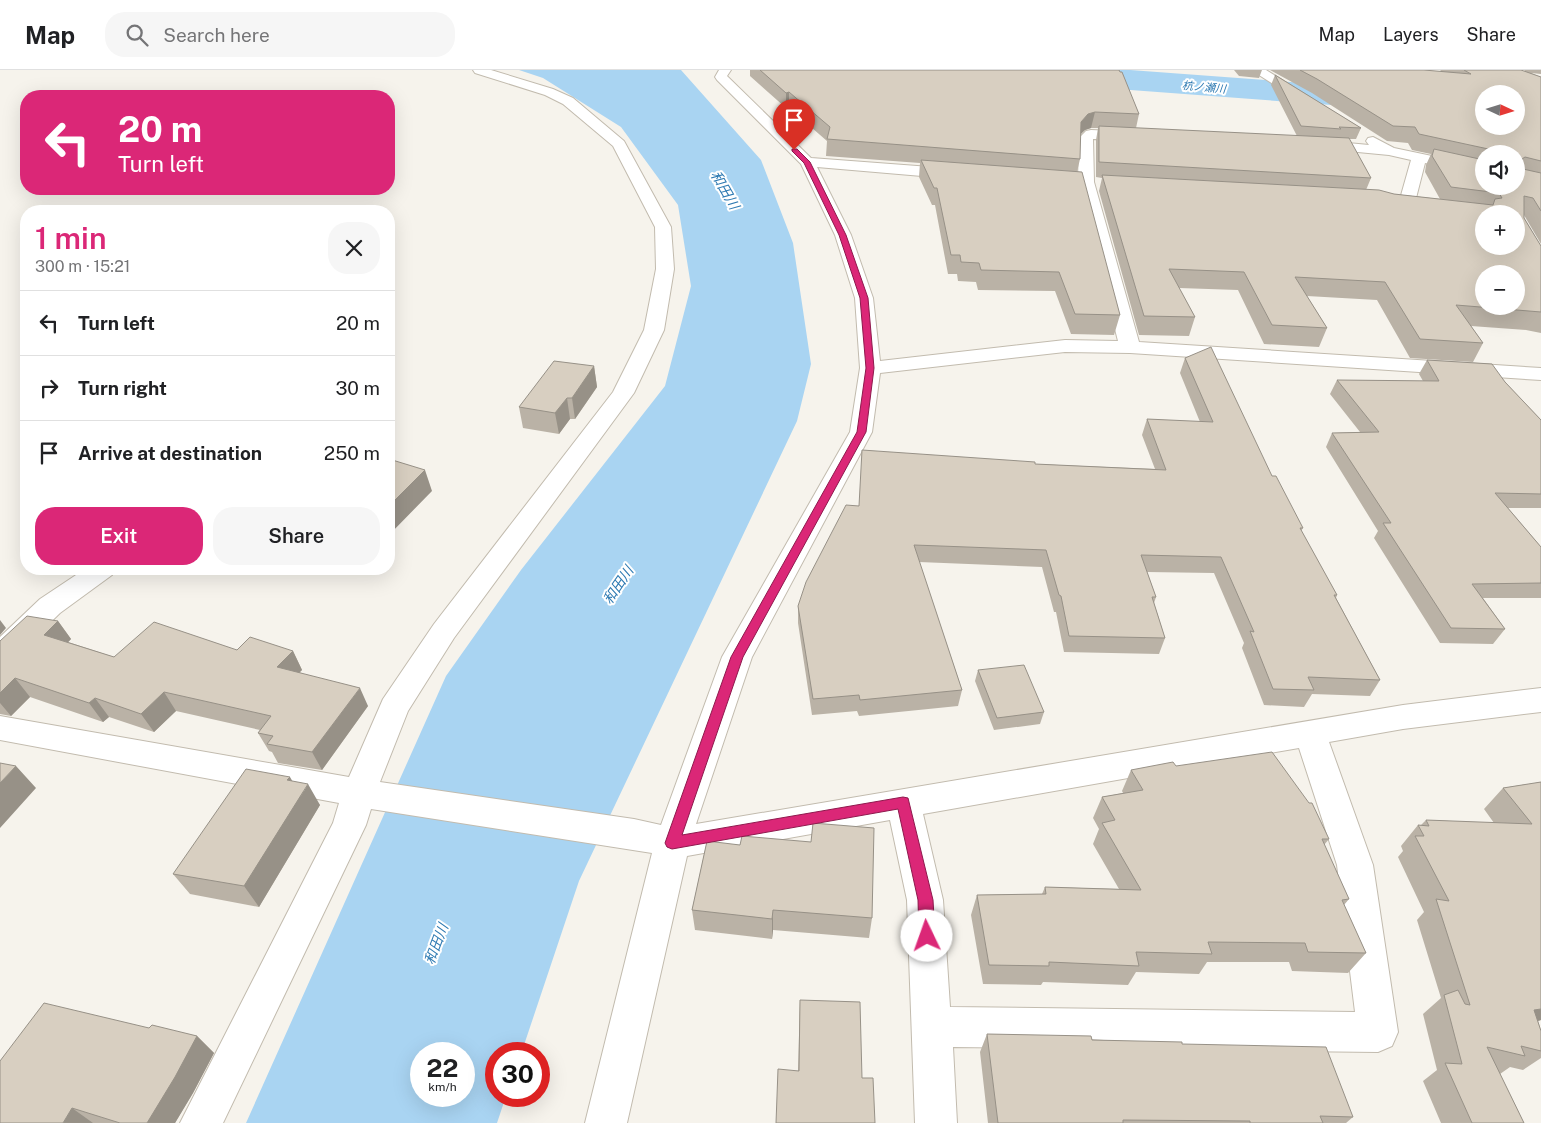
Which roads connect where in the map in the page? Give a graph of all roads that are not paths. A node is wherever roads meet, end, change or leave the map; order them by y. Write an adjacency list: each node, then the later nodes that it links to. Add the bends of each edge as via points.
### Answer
1 (479, 70): 27 (street, via 568,100 619,144 663,227 665,269 654,330 623,394 444,631 394,707)
2 (725, 70): 10 (street, via 721,77)
3 (1257, 70): 4 (street)
4 (1310, 101)
5 (1364, 135): 8 (street)
6 (1151, 136): 14 (street, via 1091,134 1086,138)
7 (1296, 143): 8 (street)
8 (1389, 151): 9 (street)
9 (1419, 158): 11 (street); 17 (street)
10 (807, 162): 12 (street); 20 (street, via 843,235 864,298)
11 (1475, 170)
12 (970, 176)
13 (1066, 182): 14 (street)
14 (1086, 182): 15 (street); 19 (street)
15 (1106, 184)
16 (1387, 204): 17 (street)
17 (1406, 206): 18 (street)
18 (1475, 214)
19 (1130, 347): 20 (street, via 1065,346); 21 (street)
20 (870, 368): 29 (street, via 861,432 737,657)
21 (1541, 374)
22 (94, 575): 23 (street, via 50,606)
23 (0, 654)
24 (1541, 700): 26 (street, via 1403,717)
25 (0, 728): 27 (street)
26 (1310, 733): 28 (street); 30 (street, via 1355,865 1378,1032)
27 (372, 795): 29 (street, via 634,834); 31 (street, via 349,825)
28 (903, 802): 29 (street); 30 (street, via 925,900)
29 (672, 843): 32 (street)
30 (932, 1027): 33 (street)
31 (201, 1123)
32 (606, 1123)
33 (936, 1123)

